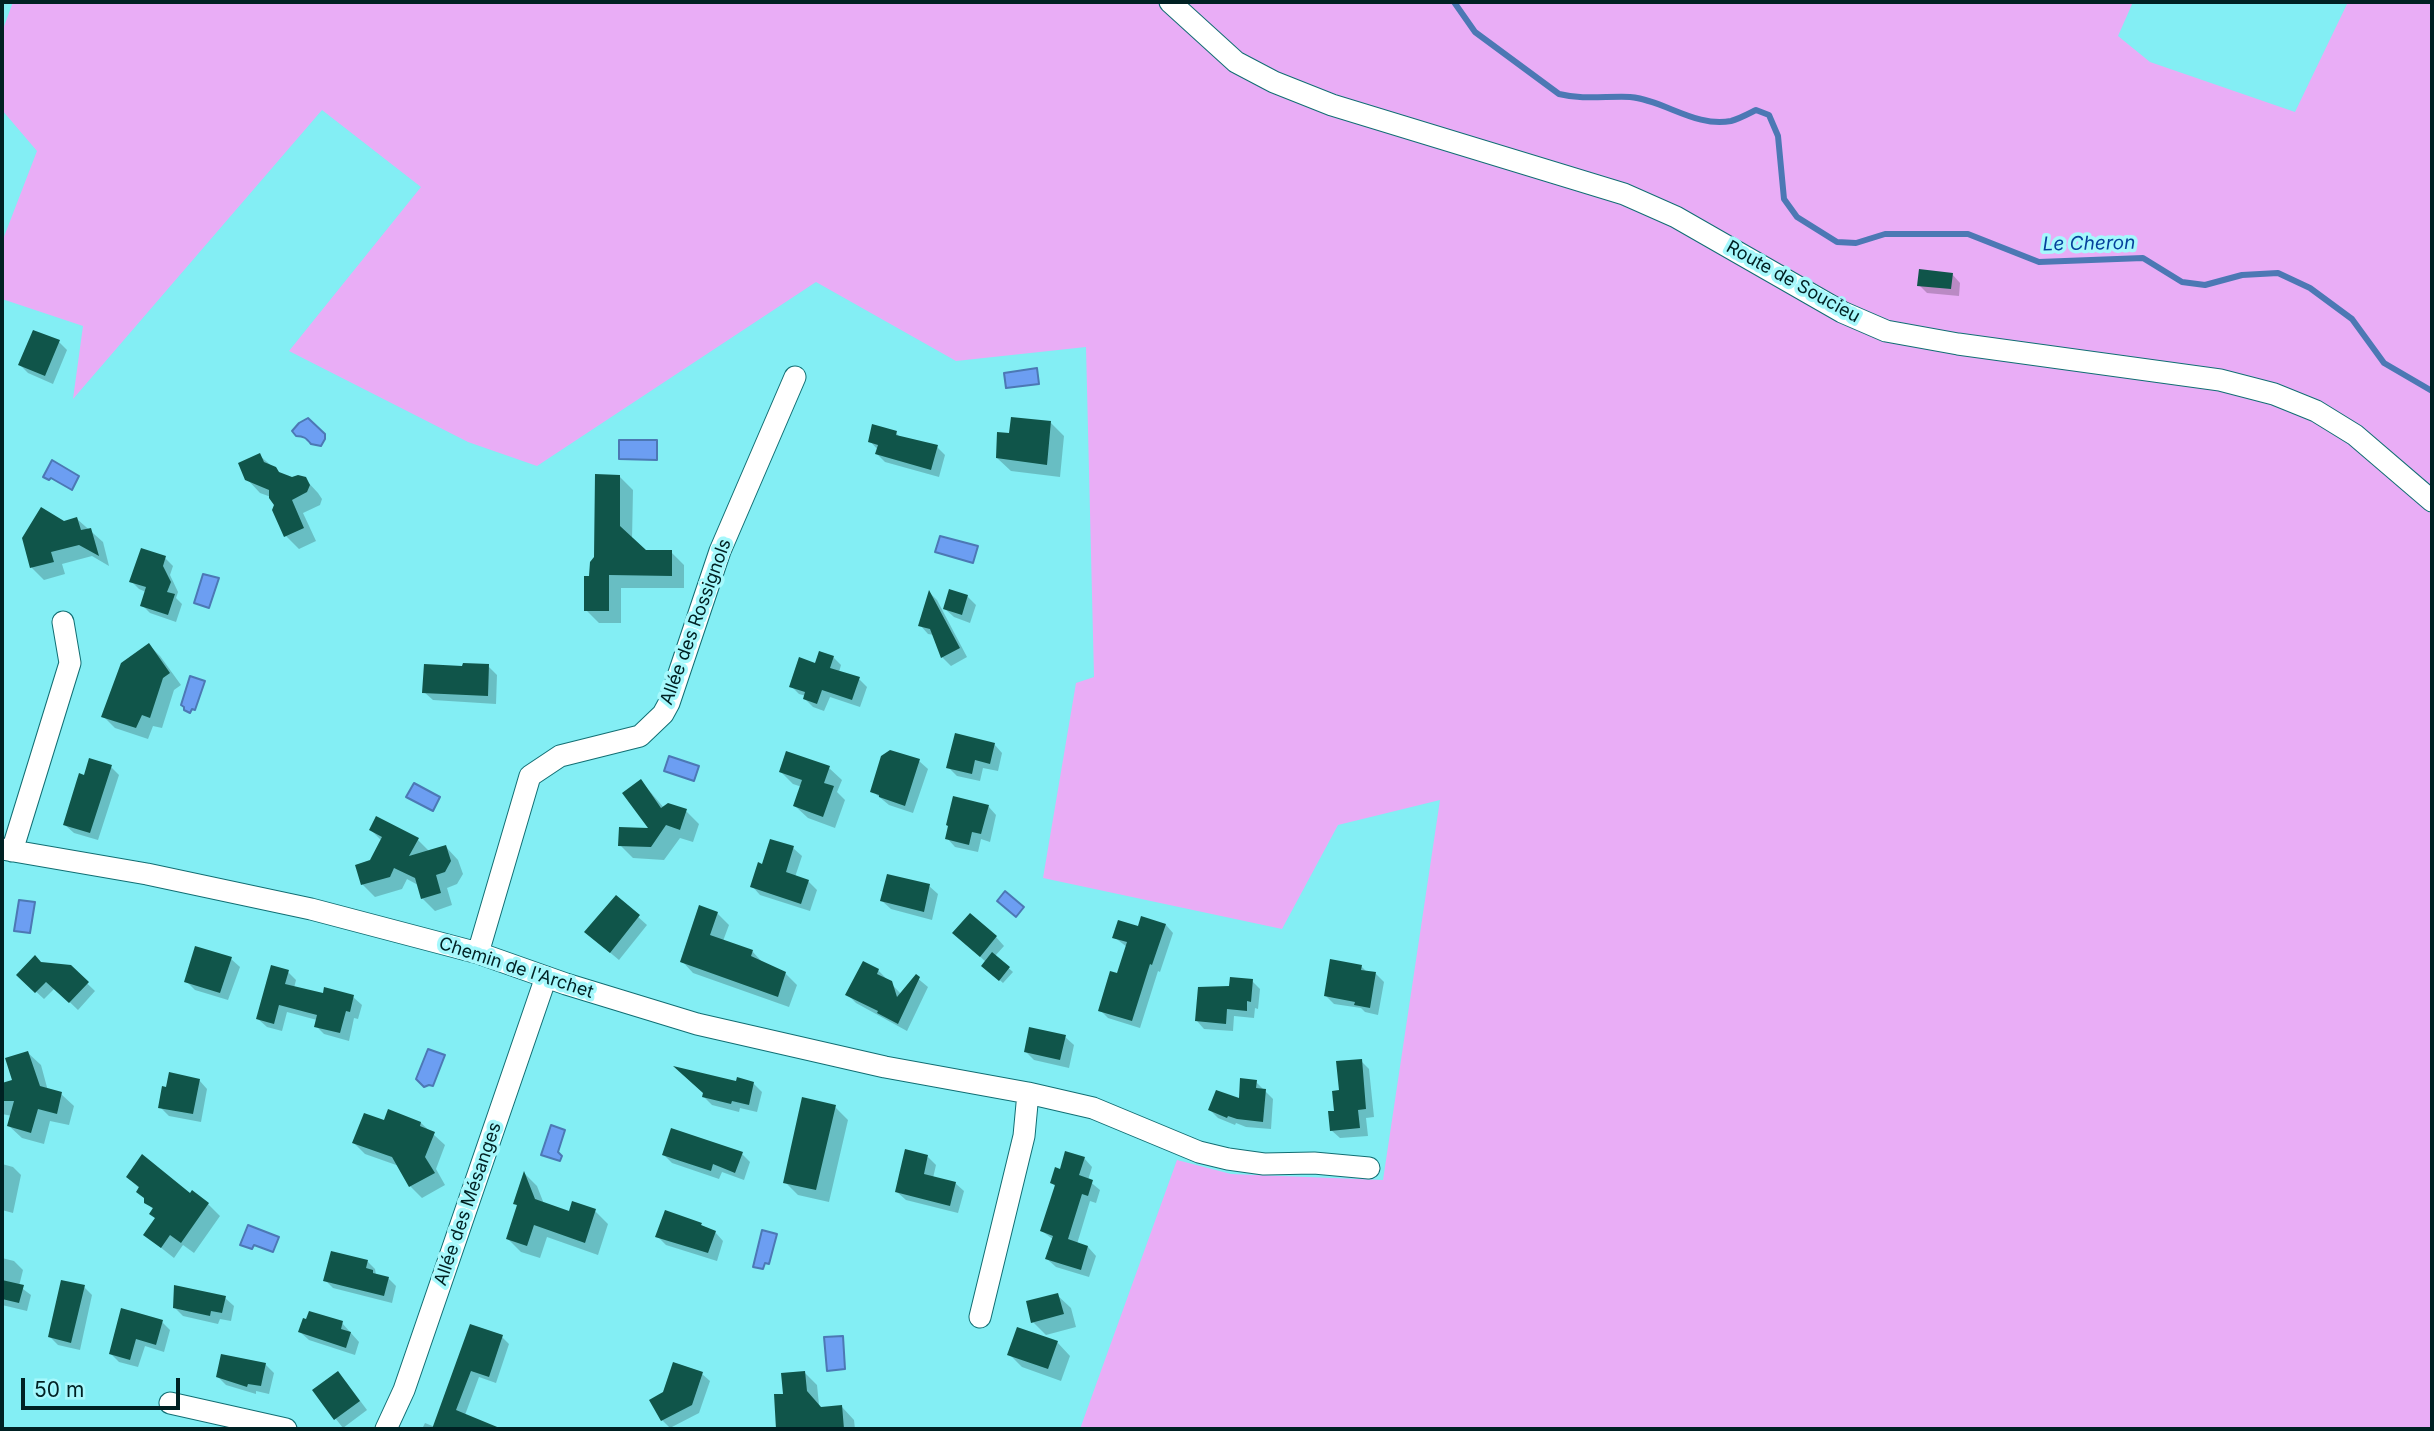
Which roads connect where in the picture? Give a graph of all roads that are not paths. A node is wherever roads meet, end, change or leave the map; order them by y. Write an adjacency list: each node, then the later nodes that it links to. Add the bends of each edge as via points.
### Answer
1 (1170, 2): 3 (street, Route de Soucieu, via 1236,62 1274,82 1332,105 1624,194 1675,217 1842,312 1886,331 2220,380 2274,394 2316,411 2355,435)
2 (795, 377): 6 (street, Allée des Rossignols, via 720,551 663,714 640,736 560,756 530,776)
3 (2432, 500)
4 (63, 622): 5 (street, via 70,663)
5 (7, 850): 6 (street, Chemin de l'Archet, via 311,909)
6 (478, 953): 7 (street, Chemin de l'Archet)
7 (546, 977): 8 (street, Chemin de l'Archet, via 697,1024 884,1067); 13 (street, Allée des Mésanges, via 404,1390)
8 (1028, 1093): 9 (street, Chemin de l'Archet, via 1093,1108 1199,1152 1228,1159); 10 (street, via 1024,1136)
9 (1369, 1168)
10 (980, 1317)
11 (170, 1403): 12 (street)
12 (286, 1429)
13 (386, 1429)

